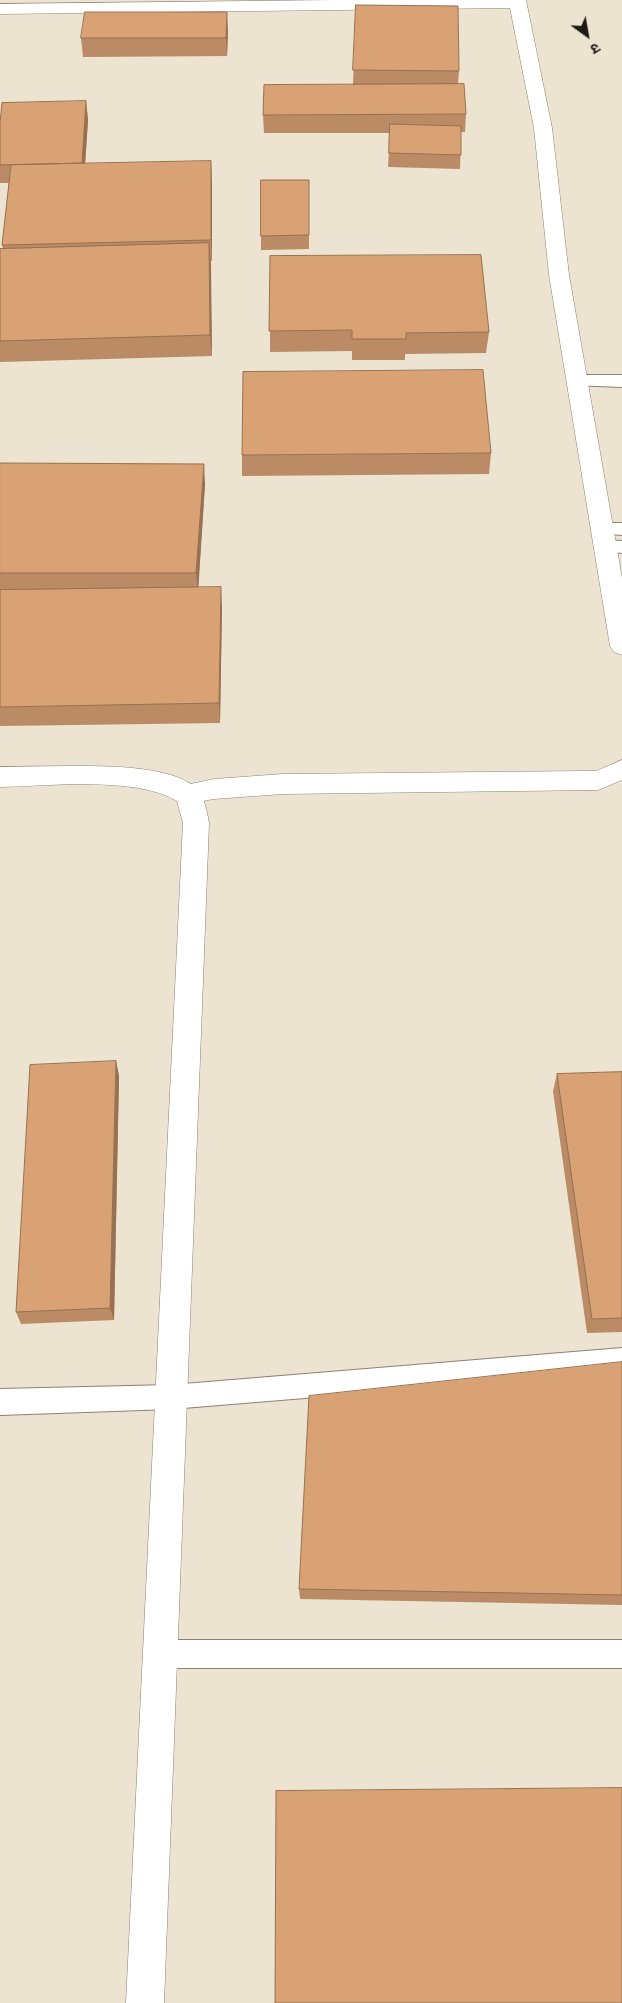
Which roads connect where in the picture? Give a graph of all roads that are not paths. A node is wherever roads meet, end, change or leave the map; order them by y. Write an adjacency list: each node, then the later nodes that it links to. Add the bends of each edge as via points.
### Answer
1 (517, 2): 2 (street); 4 (street, via 543,128 560,275)
2 (0, 9)
3 (622, 381): 4 (lane)
4 (579, 388): 5 (lane); 6 (street)
5 (622, 395)
6 (613, 538): 7 (street)
7 (622, 646)
8 (622, 770): 10 (street, via 598,780 584,781 283,784)
9 (0, 777): 10 (street, via 124,776 162,781)
10 (186, 794): 12 (street, via 194,807 196,823)
11 (622, 1360): 12 (lane)
12 (171, 1397): 13 (lane); 14 (street)
13 (0, 1402)
14 (160, 1654): 15 (lane); 16 (street)
15 (622, 1654)
16 (145, 2003)

